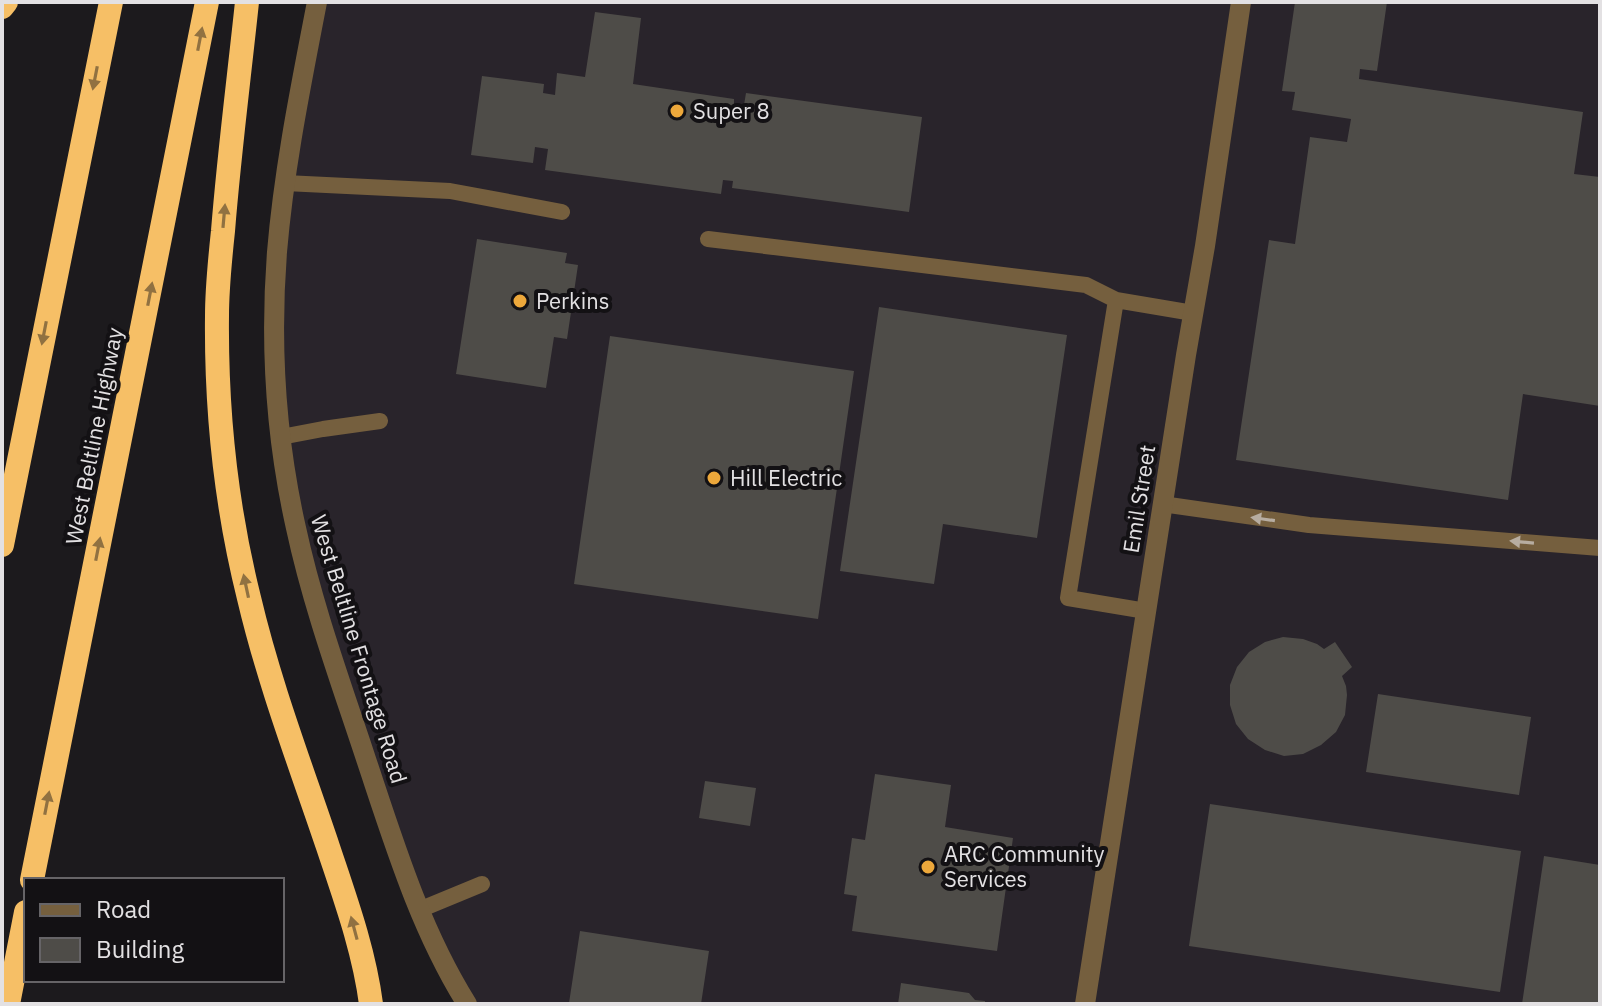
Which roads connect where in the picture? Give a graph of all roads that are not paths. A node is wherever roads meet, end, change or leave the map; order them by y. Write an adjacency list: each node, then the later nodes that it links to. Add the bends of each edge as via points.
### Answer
1 (6, 2): 7 (highway)
2 (111, 2): 16 (highway, one-way to 16)
3 (207, 2): 19 (highway, West Beltline Highway, one-way to 3)
4 (247, 2): 24 (highway, one-way to 4, via 350,913 265,662 227,476 217,314)
5 (317, 2): 8 (street, West Beltline Frontage Road)
6 (1241, 2): 12 (street, Emil Street)
7 (2, 7)
8 (285, 183): 9 (lane, via 450,191); 14 (street, West Beltline Frontage Road, via 275,324)
9 (562, 212)
10 (708, 239): 11 (lane, via 1086,285)
11 (1116, 300): 12 (lane); 18 (lane, via 1068,598)
12 (1193, 313): 15 (street, Emil Street)
13 (380, 421): 14 (lane)
14 (281, 437): 21 (street, West Beltline Frontage Road, via 296,529 313,591)
15 (1162, 504): 17 (lane, one-way to 15, via 1309,525); 18 (street, Emil Street)
16 (2, 545)
17 (1600, 548)
18 (1146, 611): 26 (street, Emil Street)
19 (32, 878)
20 (482, 884): 21 (lane)
21 (419, 910): 25 (street, West Beltline Frontage Road)
22 (24, 922): 23 (highway)
23 (8, 1004)
24 (371, 1004)
25 (467, 1004)
26 (1085, 1004)

